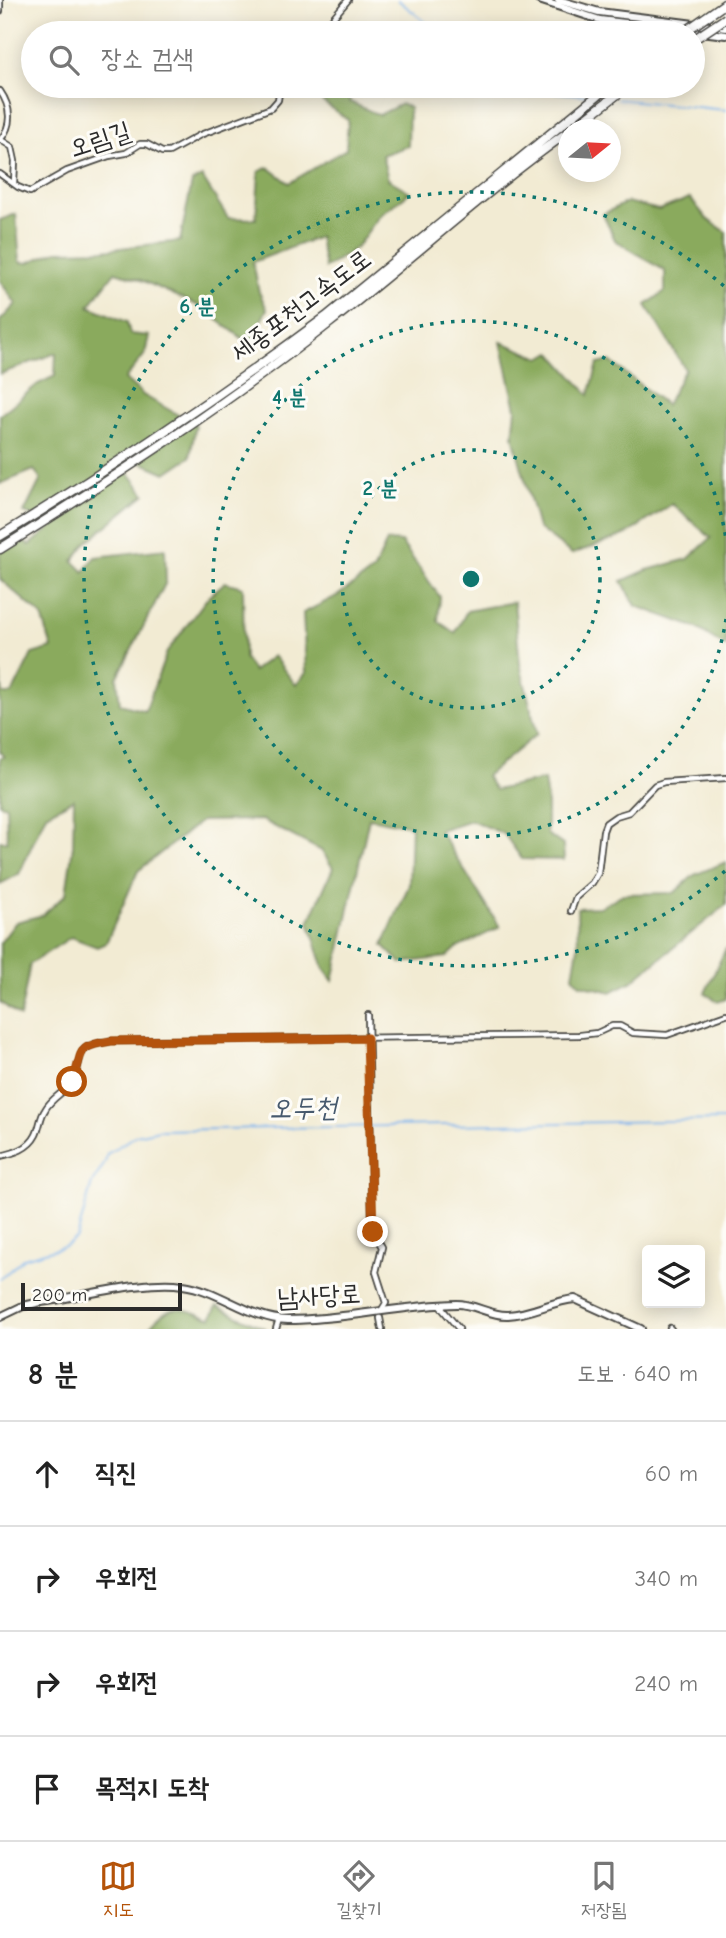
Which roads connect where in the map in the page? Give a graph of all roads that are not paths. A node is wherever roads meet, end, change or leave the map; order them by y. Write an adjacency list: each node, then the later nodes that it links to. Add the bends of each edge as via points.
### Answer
1 (0, 0): 6 (street)
2 (348, 0): 8 (street)
3 (540, 0): 9 (street)
4 (558, 0): 10 (street, via 599,12)
5 (726, 4): 11 (highway, bridge)
6 (0, 11)
7 (726, 18): 14 (highway, bridge)
8 (330, 21)
9 (608, 21)
10 (670, 21)
11 (701, 21)
12 (705, 25): 13 (street)
13 (726, 28)
14 (705, 32)
15 (705, 33): 16 (street)
16 (726, 36)
17 (0, 91): 22 (street, via 9,118)
18 (278, 98): 25 (street, 오림길, via 271,108 200,135 176,150 162,152 143,143 126,153 67,171 30,192)
19 (594, 98): 26 (highway, 세종포천고속도로, via 290,344 85,484)
20 (613, 98): 21 (highway, 세종포천고속도로)
21 (585, 119)
22 (1, 140): 25 (street, via 12,147)
23 (558, 140): 27 (highway, 세종포천고속도로, via 252,381)
24 (0, 174): 25 (street)
25 (14, 183)
26 (0, 536)
27 (0, 549)
28 (726, 778): 29 (street, via 655,785 629,812 606,823 596,878 576,897)
29 (571, 911)
30 (726, 1014): 32 (street, via 667,1035 633,1033 612,1026 580,1035)
31 (368, 1015): 32 (street)
32 (367, 1038): 33 (street, via 93,1044 77,1059 67,1089 45,1109 29,1145); 35 (street, via 373,1232 382,1247 376,1272 386,1303)
33 (0, 1156)
34 (439, 1305): 35 (street, 남사당로); 40 (street); 41 (street, 남사당로, via 461,1304 505,1315 575,1299)
35 (380, 1315): 37 (street, 남사당로); 39 (street)
36 (0, 1317): 37 (street, 남사당로, via 41,1302 182,1284)
37 (279, 1319): 38 (street)
38 (276, 1329)
39 (382, 1329)
40 (459, 1329)
41 (640, 1329)

